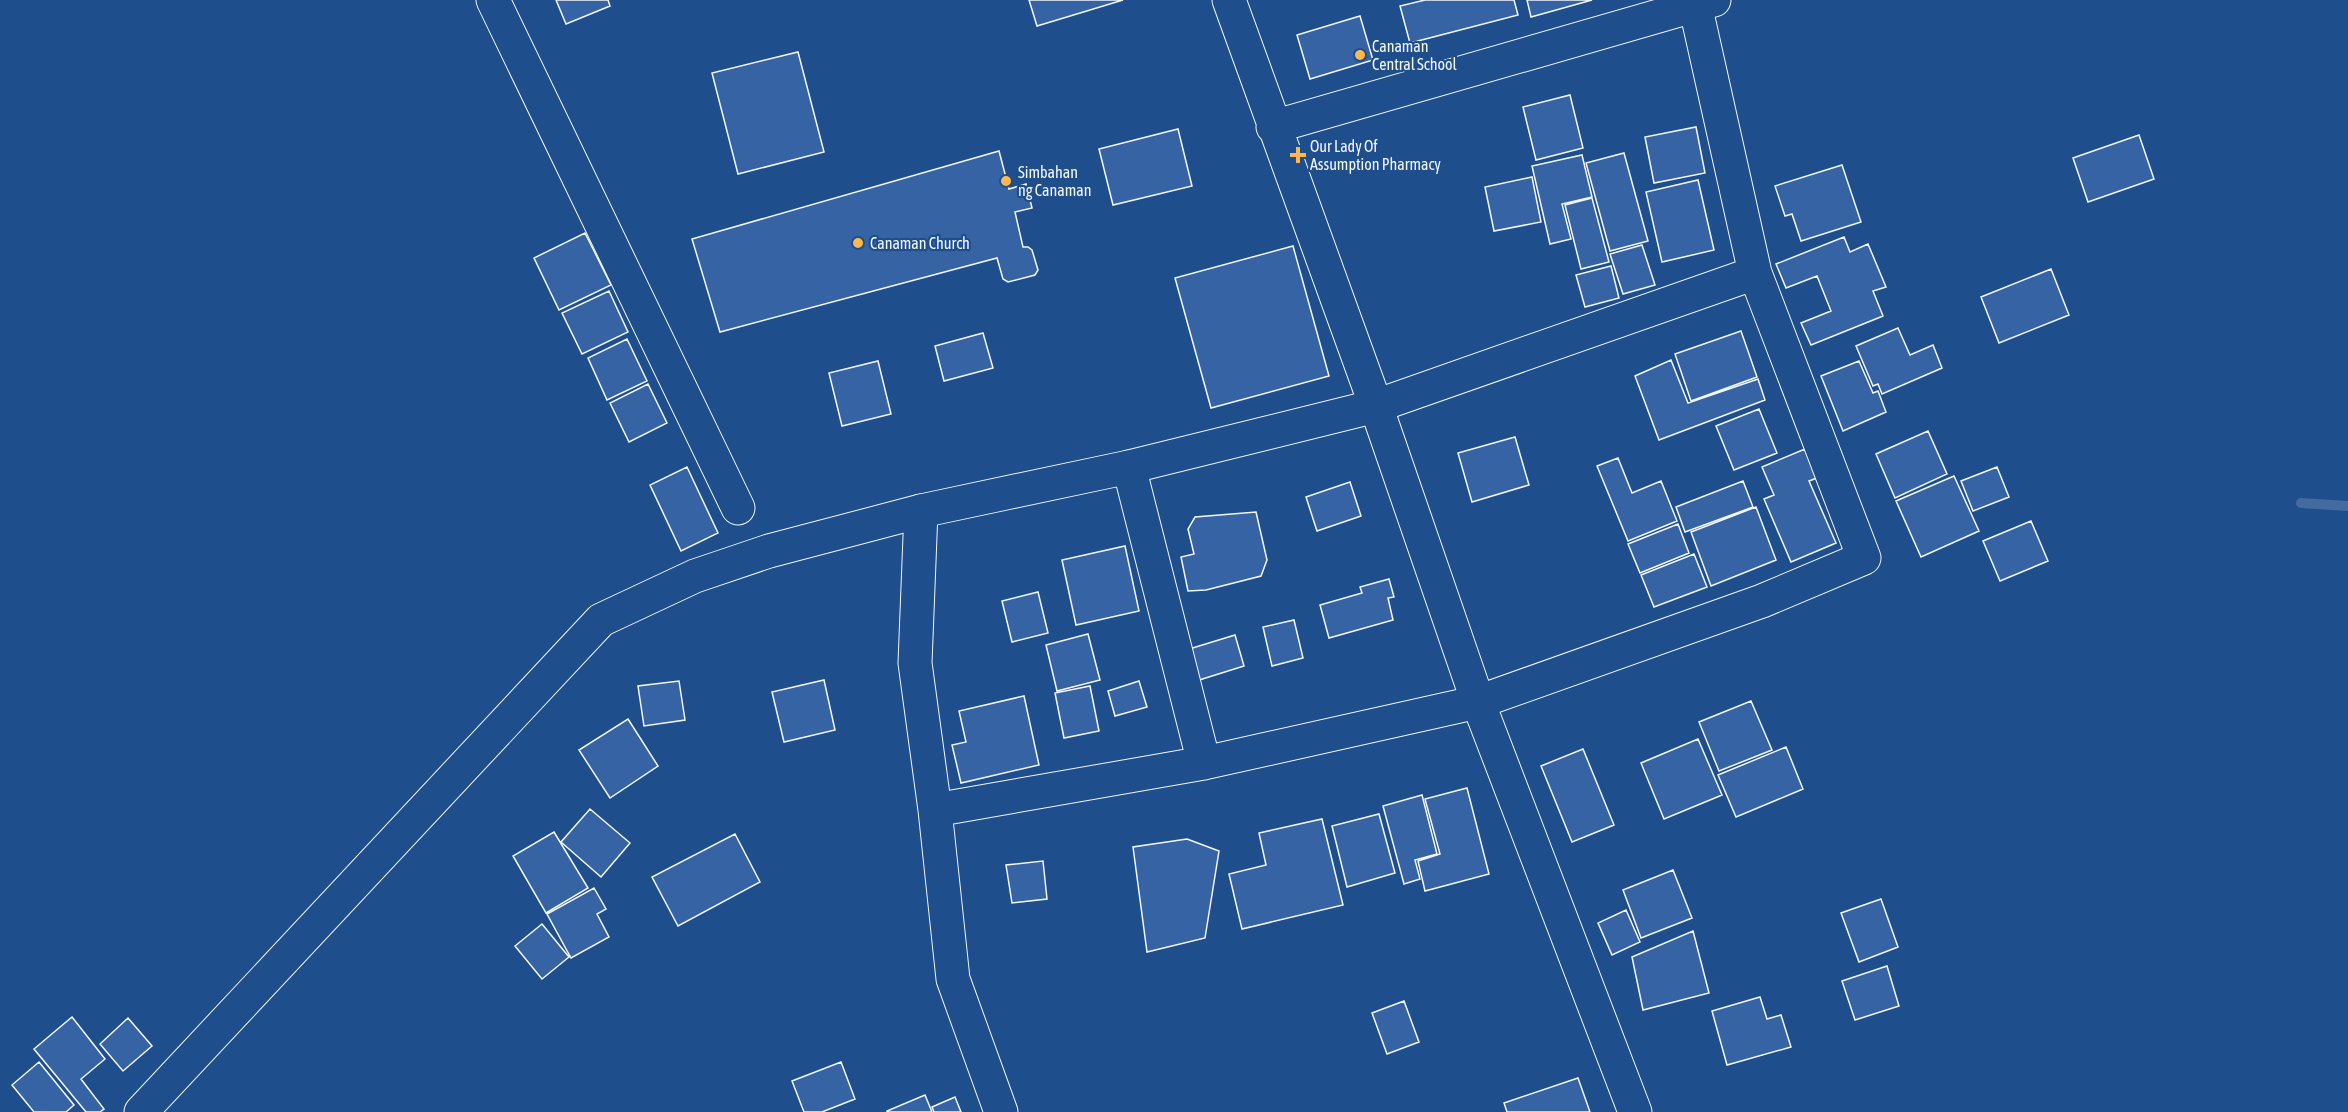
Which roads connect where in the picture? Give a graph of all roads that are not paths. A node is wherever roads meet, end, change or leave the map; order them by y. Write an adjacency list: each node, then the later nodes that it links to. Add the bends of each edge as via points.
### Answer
1 (493, 0): 8 (street)
2 (1228, 0): 4 (street)
3 (1701, 2): 4 (street); 5 (street)
4 (1273, 127): 6 (street)
5 (1755, 273): 6 (street); 10 (street, via 1864,558 1762,601)
6 (1376, 406): 7 (street); 10 (street)
7 (1129, 467): 9 (street); 11 (street)
8 (738, 508)
9 (921, 511): 12 (street, via 915,663); 13 (street, via 727,565 602,620)
10 (1478, 702): 11 (street); 15 (street)
11 (1204, 763): 12 (street)
12 (934, 810): 14 (street, via 952,979)
13 (141, 1112)
14 (1001, 1112)
15 (1635, 1112)

